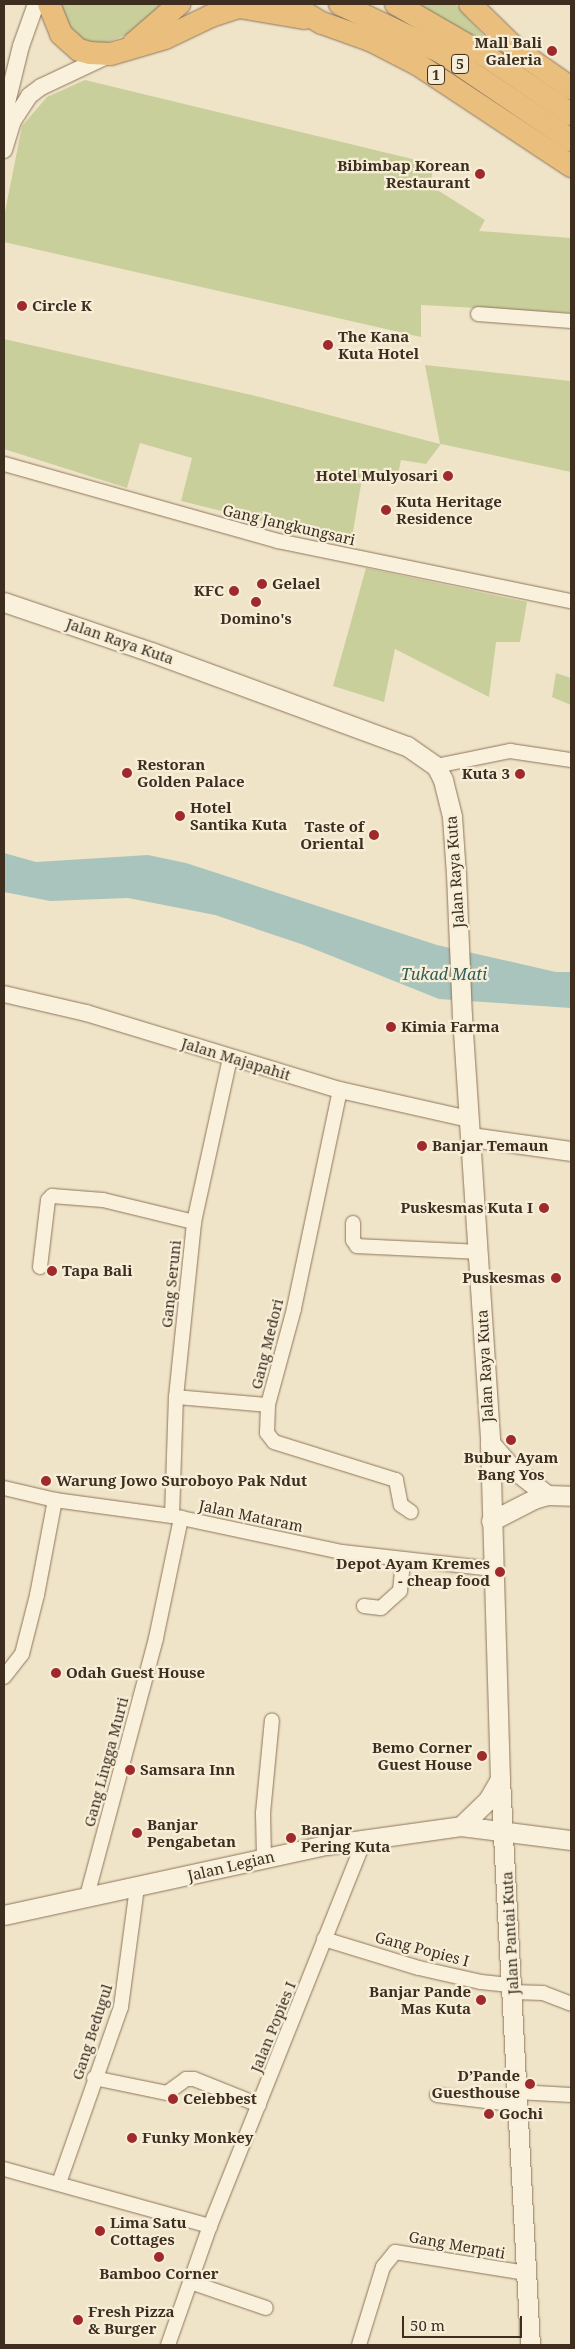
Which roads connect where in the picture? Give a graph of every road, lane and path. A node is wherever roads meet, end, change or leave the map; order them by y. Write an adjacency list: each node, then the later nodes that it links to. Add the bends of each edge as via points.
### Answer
1 (36, 4): 12 (street, via 21,46)
2 (49, 4): 9 (highway, via 54,21 79,50)
3 (179, 4): 9 (highway)
4 (290, 4): 8 (highway, 1)
5 (340, 4): 13 (highway, 5, via 441,52)
6 (396, 4): 11 (highway, 5, via 486,56)
7 (470, 4): 10 (highway, via 518,51)
8 (322, 22): 9 (highway, via 283,12 239,7 211,16 165,38); 15 (highway, 1, via 370,40 417,64)
9 (121, 49): 14 (street, via 41,87 30,96 13,121)
10 (571, 88)
11 (571, 114)
12 (4, 115)
13 (571, 140)
14 (4, 150)
15 (571, 166)
16 (478, 314): 17 (street)
17 (571, 321)
18 (4, 464): 19 (street, Gang Jangkungsari, via 278,541)
19 (571, 601)
20 (4, 602): 22 (main road, Jalan Raya Kuta, via 152,652 407,746)
21 (571, 760): 22 (street, via 510,751)
22 (436, 766): 26 (main road, Jalan Raya Kuta, via 452,817)
23 (4, 994): 24 (street, Jalan Majapahit, via 86,1013)
24 (230, 1058): 25 (street, Jalan Majapahit); 28 (street, Gang Seruni)
25 (340, 1090): 26 (street, Jalan Majapahit); 33 (street, Gang Medori, via 294,1309)
26 (470, 1128): 27 (main road); 30 (main road, Jalan Raya Kuta)
27 (571, 1151)
28 (194, 1222): 31 (street, via 103,1200 52,1196 48,1200); 32 (street, Gang Seruni)
29 (353, 1223): 30 (street, via 353,1240 357,1246)
30 (479, 1252): 34 (main road, Jalan Raya Kuta)
31 (40, 1267)
32 (176, 1398): 33 (street); 40 (street, Gang Seruni)
33 (268, 1405): 39 (street, Gang Medori, via 267,1433 271,1440 396,1480 402,1505)
34 (490, 1443): 36 (main road, Jalan Raya Kuta, via 511,1467); 41 (main road, Jalan Raya Kuta)
35 (4, 1488): 38 (street, Jalan Mataram)
36 (546, 1495): 37 (main road); 41 (main road, via 524,1502)
37 (571, 1496)
38 (55, 1500): 40 (street, Jalan Mataram); 45 (street, via 38,1595 22,1654)
39 (410, 1512)
40 (177, 1517): 42 (street, Jalan Mataram); 54 (street, Gang Lingga Murti, via 156,1638)
41 (491, 1521): 43 (main road, Jalan Pantai Kuta)
42 (403, 1562): 43 (street, Jalan Mataram); 44 (street, via 400,1591 381,1608)
43 (493, 1569): 47 (main road, Jalan Pantai Kuta)
44 (364, 1606)
45 (4, 1678)
46 (272, 1720): 52 (street, via 264,1805)
47 (500, 1779): 48 (main road, via 488,1800); 49 (main road, Jalan Pantai Kuta)
48 (461, 1826): 49 (main road, Jalan Legian); 50 (main road, Jalan Legian)
49 (505, 1832): 51 (main road, Jalan Legian); 57 (main road, Jalan Pantai Kuta)
50 (364, 1840): 52 (main road, Jalan Legian); 56 (street, Jalan Popies I)
51 (571, 1840)
52 (264, 1858): 53 (main road, Jalan Legian)
53 (137, 1887): 54 (main road, Jalan Legian); 59 (street, Gang Bedugul, via 121,2007)
54 (87, 1896): 55 (main road, Jalan Legian)
55 (4, 1915)
56 (324, 1939): 57 (street, Gang Popies I, via 419,1968); 63 (street, Jalan Popies I)
57 (512, 1988): 58 (street, Gang Popies I); 62 (main road, Jalan Pantai Kuta)
58 (571, 2004)
59 (94, 2078): 63 (street, via 167,2093 186,2079 194,2079); 65 (street, Gang Bedugul)
60 (437, 2095): 62 (street)
61 (571, 2095): 62 (street)
62 (518, 2098): 67 (main road, Jalan Pantai Kuta)
63 (259, 2105): 66 (street, Jalan Popies I)
64 (4, 2169): 65 (street)
65 (59, 2183): 66 (street)
66 (210, 2226): 68 (street, Jalan Popies I)
67 (526, 2273): 71 (street, Gang Merpati, via 392,2253 368,2310); 72 (main road, Jalan Pantai Kuta)
68 (190, 2282): 69 (street); 70 (street, Jalan Popies I)
69 (266, 2308)
70 (168, 2345)
71 (359, 2345)
72 (530, 2345)

